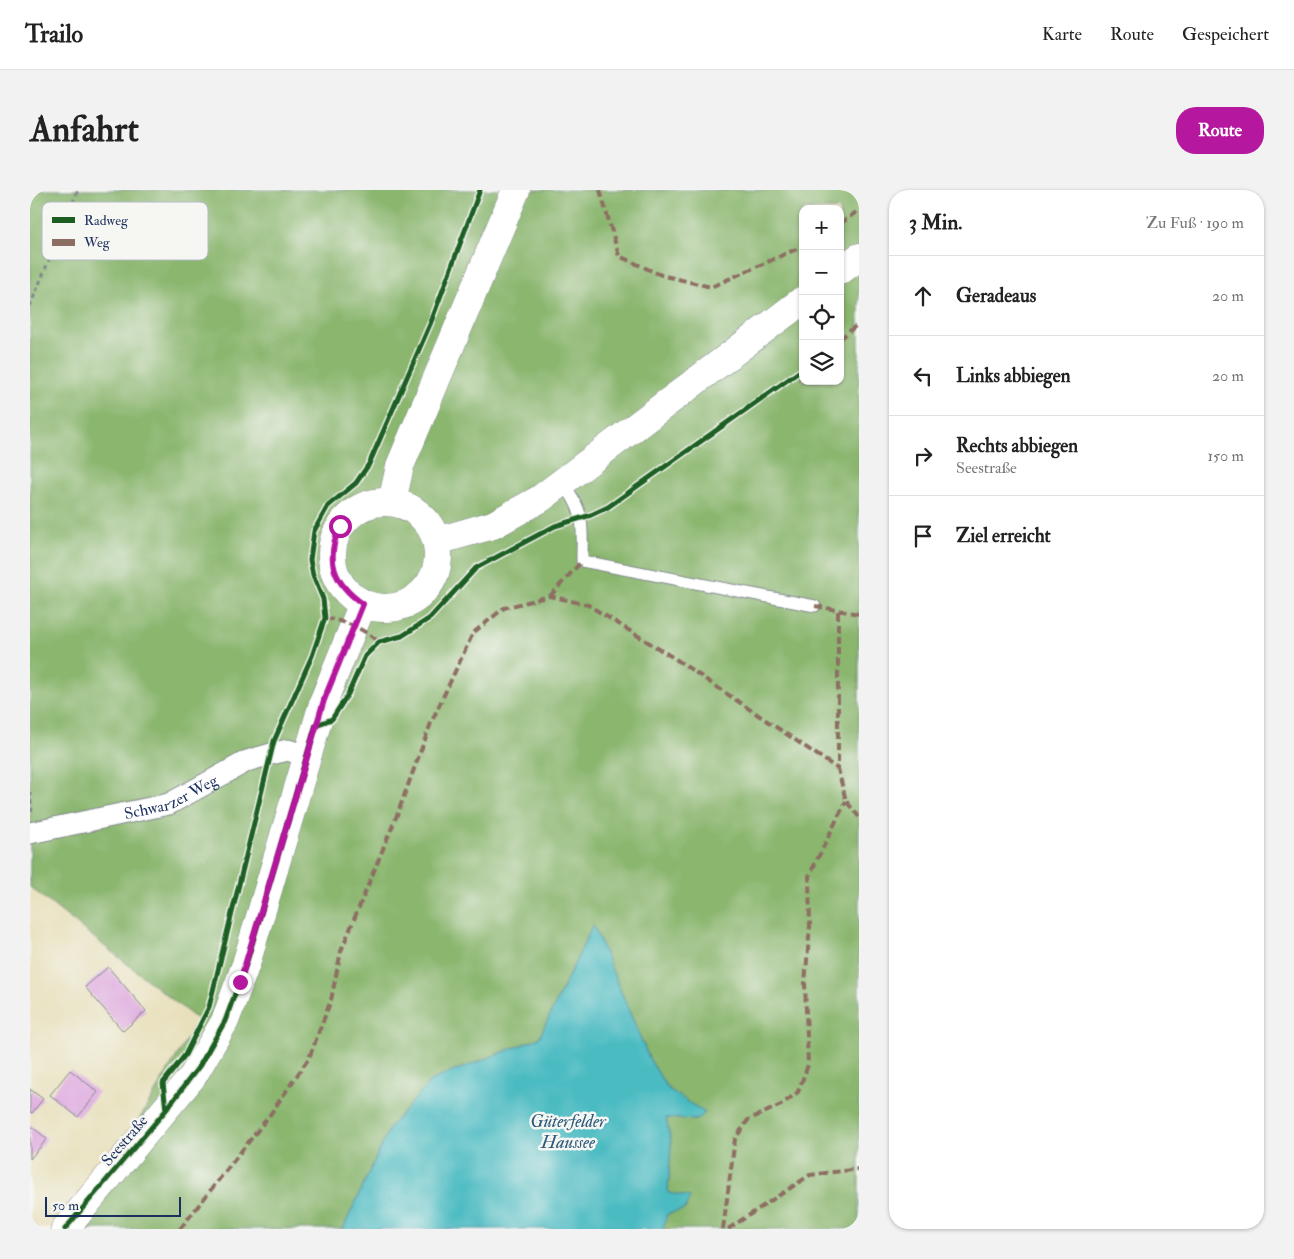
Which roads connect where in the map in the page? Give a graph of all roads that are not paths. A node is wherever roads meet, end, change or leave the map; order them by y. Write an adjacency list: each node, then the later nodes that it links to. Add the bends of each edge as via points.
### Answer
1 (516, 190): 6 (main road, via 400,466)
2 (859, 257): 3 (main road)
3 (844, 268)
4 (799, 303): 5 (main road)
5 (563, 483): 7 (main road, via 506,519); 9 (lane, via 577,502 582,517 582,561)
6 (392, 502): 7 (main road, via 420,514); 8 (main road, via 362,506 340,526 334,540 334,570 340,584)
7 (437, 541): 8 (main road, via 439,556 436,570 420,596 393,608)
8 (363, 604): 10 (main road, Seestraße, via 324,700)
9 (815, 606)
10 (306, 756): 11 (street, Schwarzer Weg, via 288,750 271,754 247,761 169,804); 12 (main road, Seestraße, via 246,964 218,1036 171,1104)
11 (30, 833)
12 (64, 1229)

